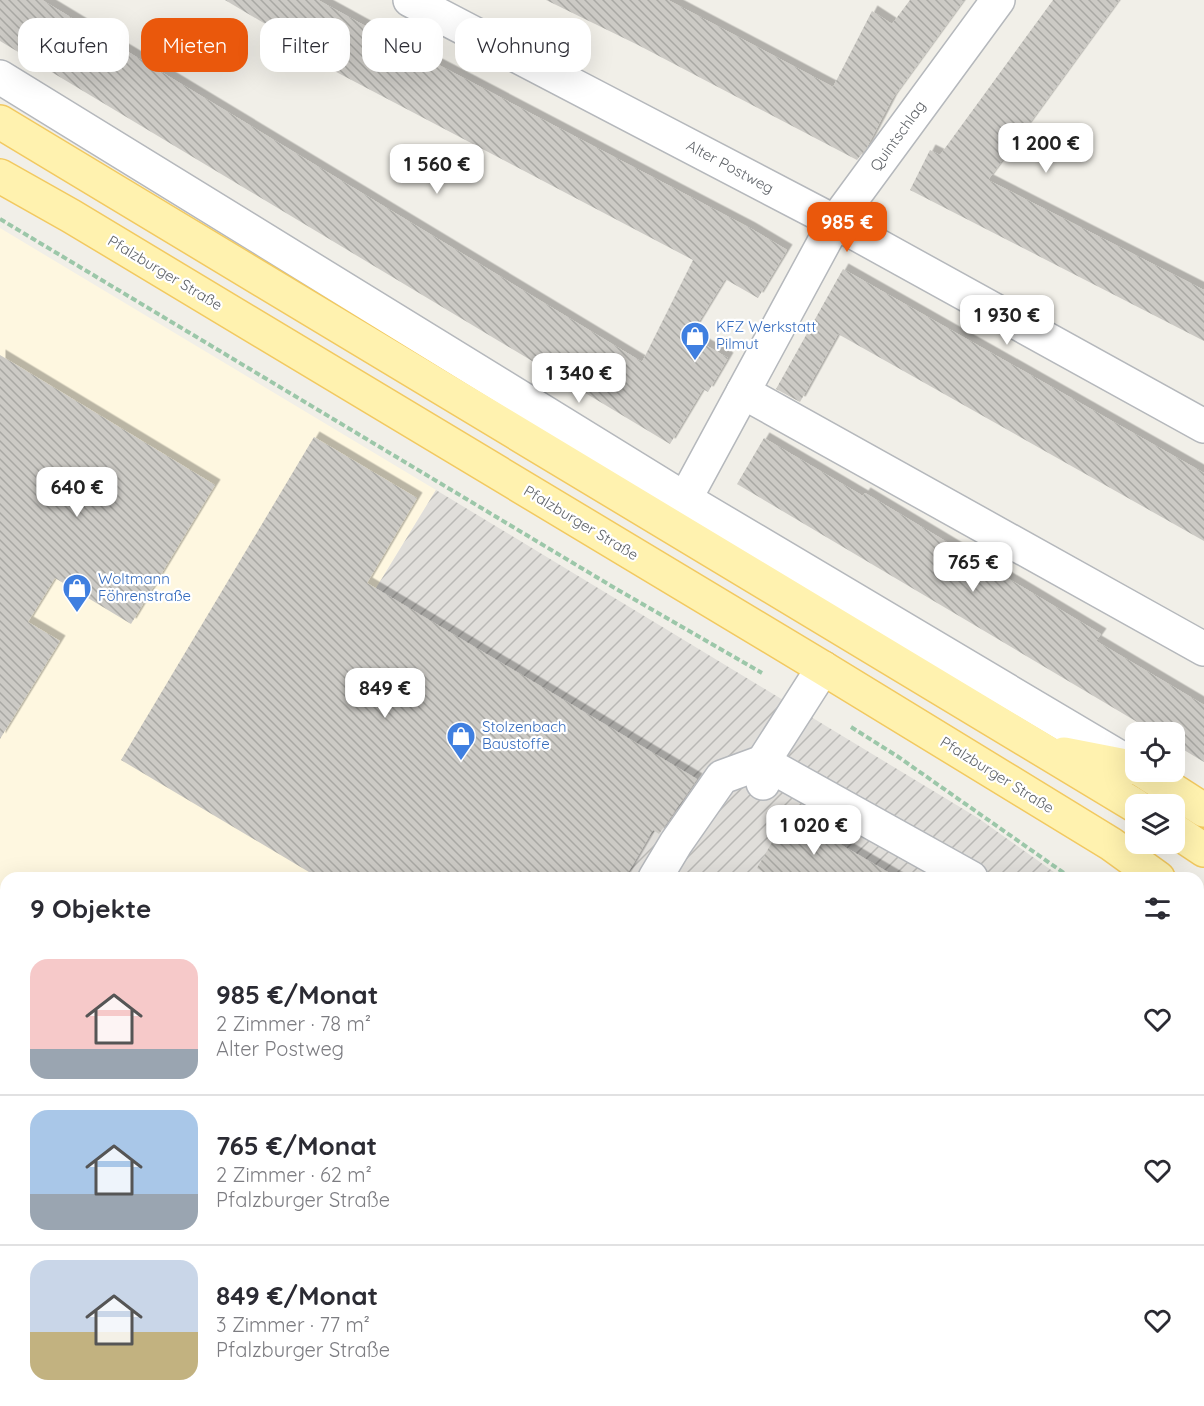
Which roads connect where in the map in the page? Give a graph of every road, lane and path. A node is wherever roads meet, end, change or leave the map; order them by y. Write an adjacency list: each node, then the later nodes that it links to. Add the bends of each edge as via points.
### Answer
1 (410, 0): 7 (street, Alter Postweg)
2 (998, 0): 7 (street, Quintschlag)
3 (0, 77): 10 (street)
4 (0, 122): 15 (main road)
5 (0, 176): 12 (main road, Pfalzburger Straße)
6 (0, 219): 13 (path, via 618,590)
7 (835, 222): 8 (street, Quintschlag); 9 (street, Alter Postweg)
8 (742, 392): 10 (street, Quintschlag); 11 (street)
9 (1204, 426)
10 (684, 499): 16 (street)
11 (1204, 649)
12 (823, 668): 13 (street); 27 (main road, Pfalzburger Straße, via 1111,844)
13 (804, 697): 18 (street)
14 (850, 727): 26 (path)
15 (1042, 750): 17 (main road); 20 (main road)
16 (1125, 760)
17 (1125, 765)
18 (763, 772): 24 (street, via 722,777); 25 (street)
19 (1160, 782): 21 (main road)
20 (1125, 799)
21 (1204, 810)
22 (1185, 838): 23 (main road)
23 (1204, 850)
24 (659, 872)
25 (959, 872)
26 (1062, 872)
27 (1150, 872)

